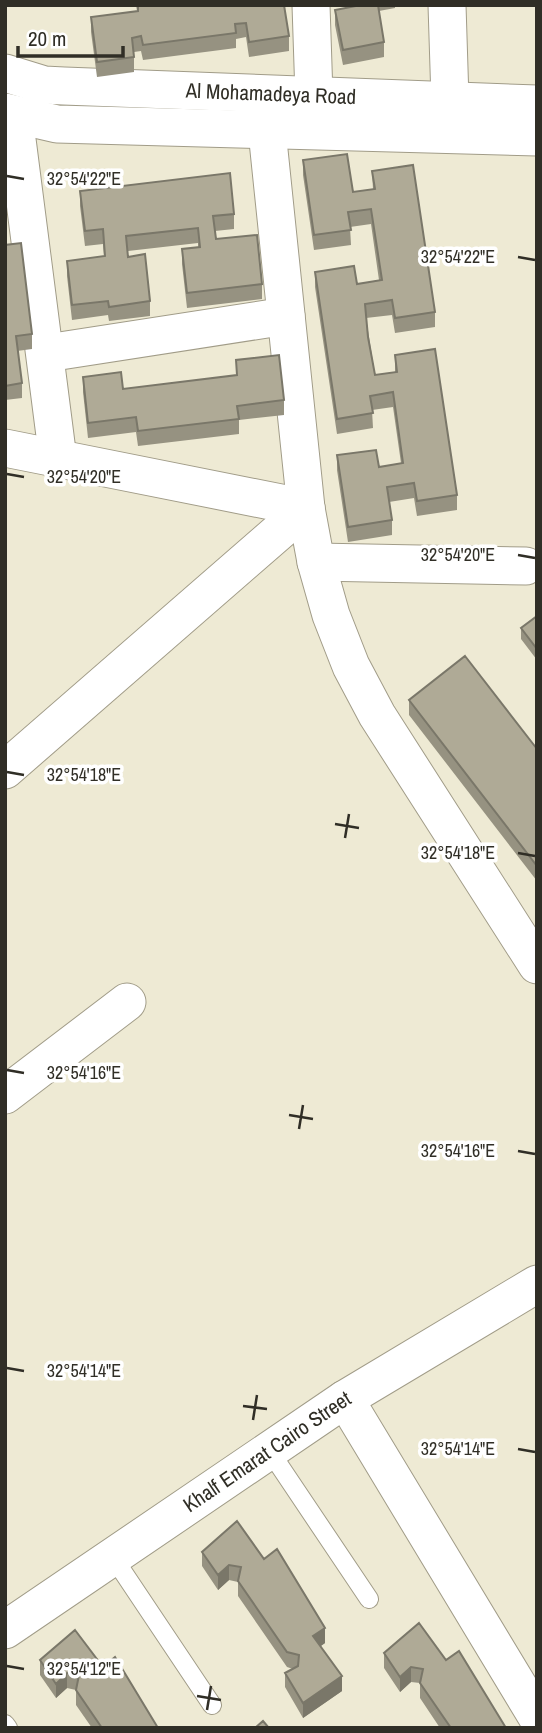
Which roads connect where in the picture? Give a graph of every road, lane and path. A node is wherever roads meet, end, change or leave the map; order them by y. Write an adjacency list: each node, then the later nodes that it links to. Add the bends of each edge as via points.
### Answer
1 (311, 5): 5 (street)
2 (447, 5): 6 (street)
3 (5, 73): 4 (street, Al Mohamadeya Road)
4 (64, 86): 5 (street, Al Mohamadeya Road); 9 (street)
5 (314, 96): 6 (street, Al Mohamadeya Road)
6 (450, 100): 7 (street, Al Mohamadeya Road)
7 (537, 104)
8 (10, 114): 9 (street, Al Mohamadeya Road); 13 (street)
9 (57, 124): 10 (street, Al Mohamadeya Road)
10 (267, 131): 11 (street, Al Mohamadeya Road); 12 (street)
11 (537, 137)
12 (286, 316): 13 (street); 16 (street)
13 (47, 354): 15 (street)
14 (5, 449): 15 (street)
15 (58, 459): 16 (street)
16 (306, 508): 17 (street); 19 (street)
17 (316, 562): 18 (street); 20 (street, via 336,628 377,715)
18 (526, 566)
19 (5, 770)
20 (537, 965)
21 (127, 1002): 22 (street)
22 (5, 1095)
23 (537, 1284): 24 (street, Khalf Emarat Cairo Street)
24 (345, 1399): 25 (street, Khalf Emarat Cairo Street); 30 (street)
25 (269, 1450): 26 (street, Khalf Emarat Cairo Street); 27 (lane)
26 (113, 1557): 28 (street, Khalf Emarat Cairo Street); 29 (lane)
27 (369, 1599)
28 (5, 1630)
29 (212, 1705)
30 (537, 1717)

